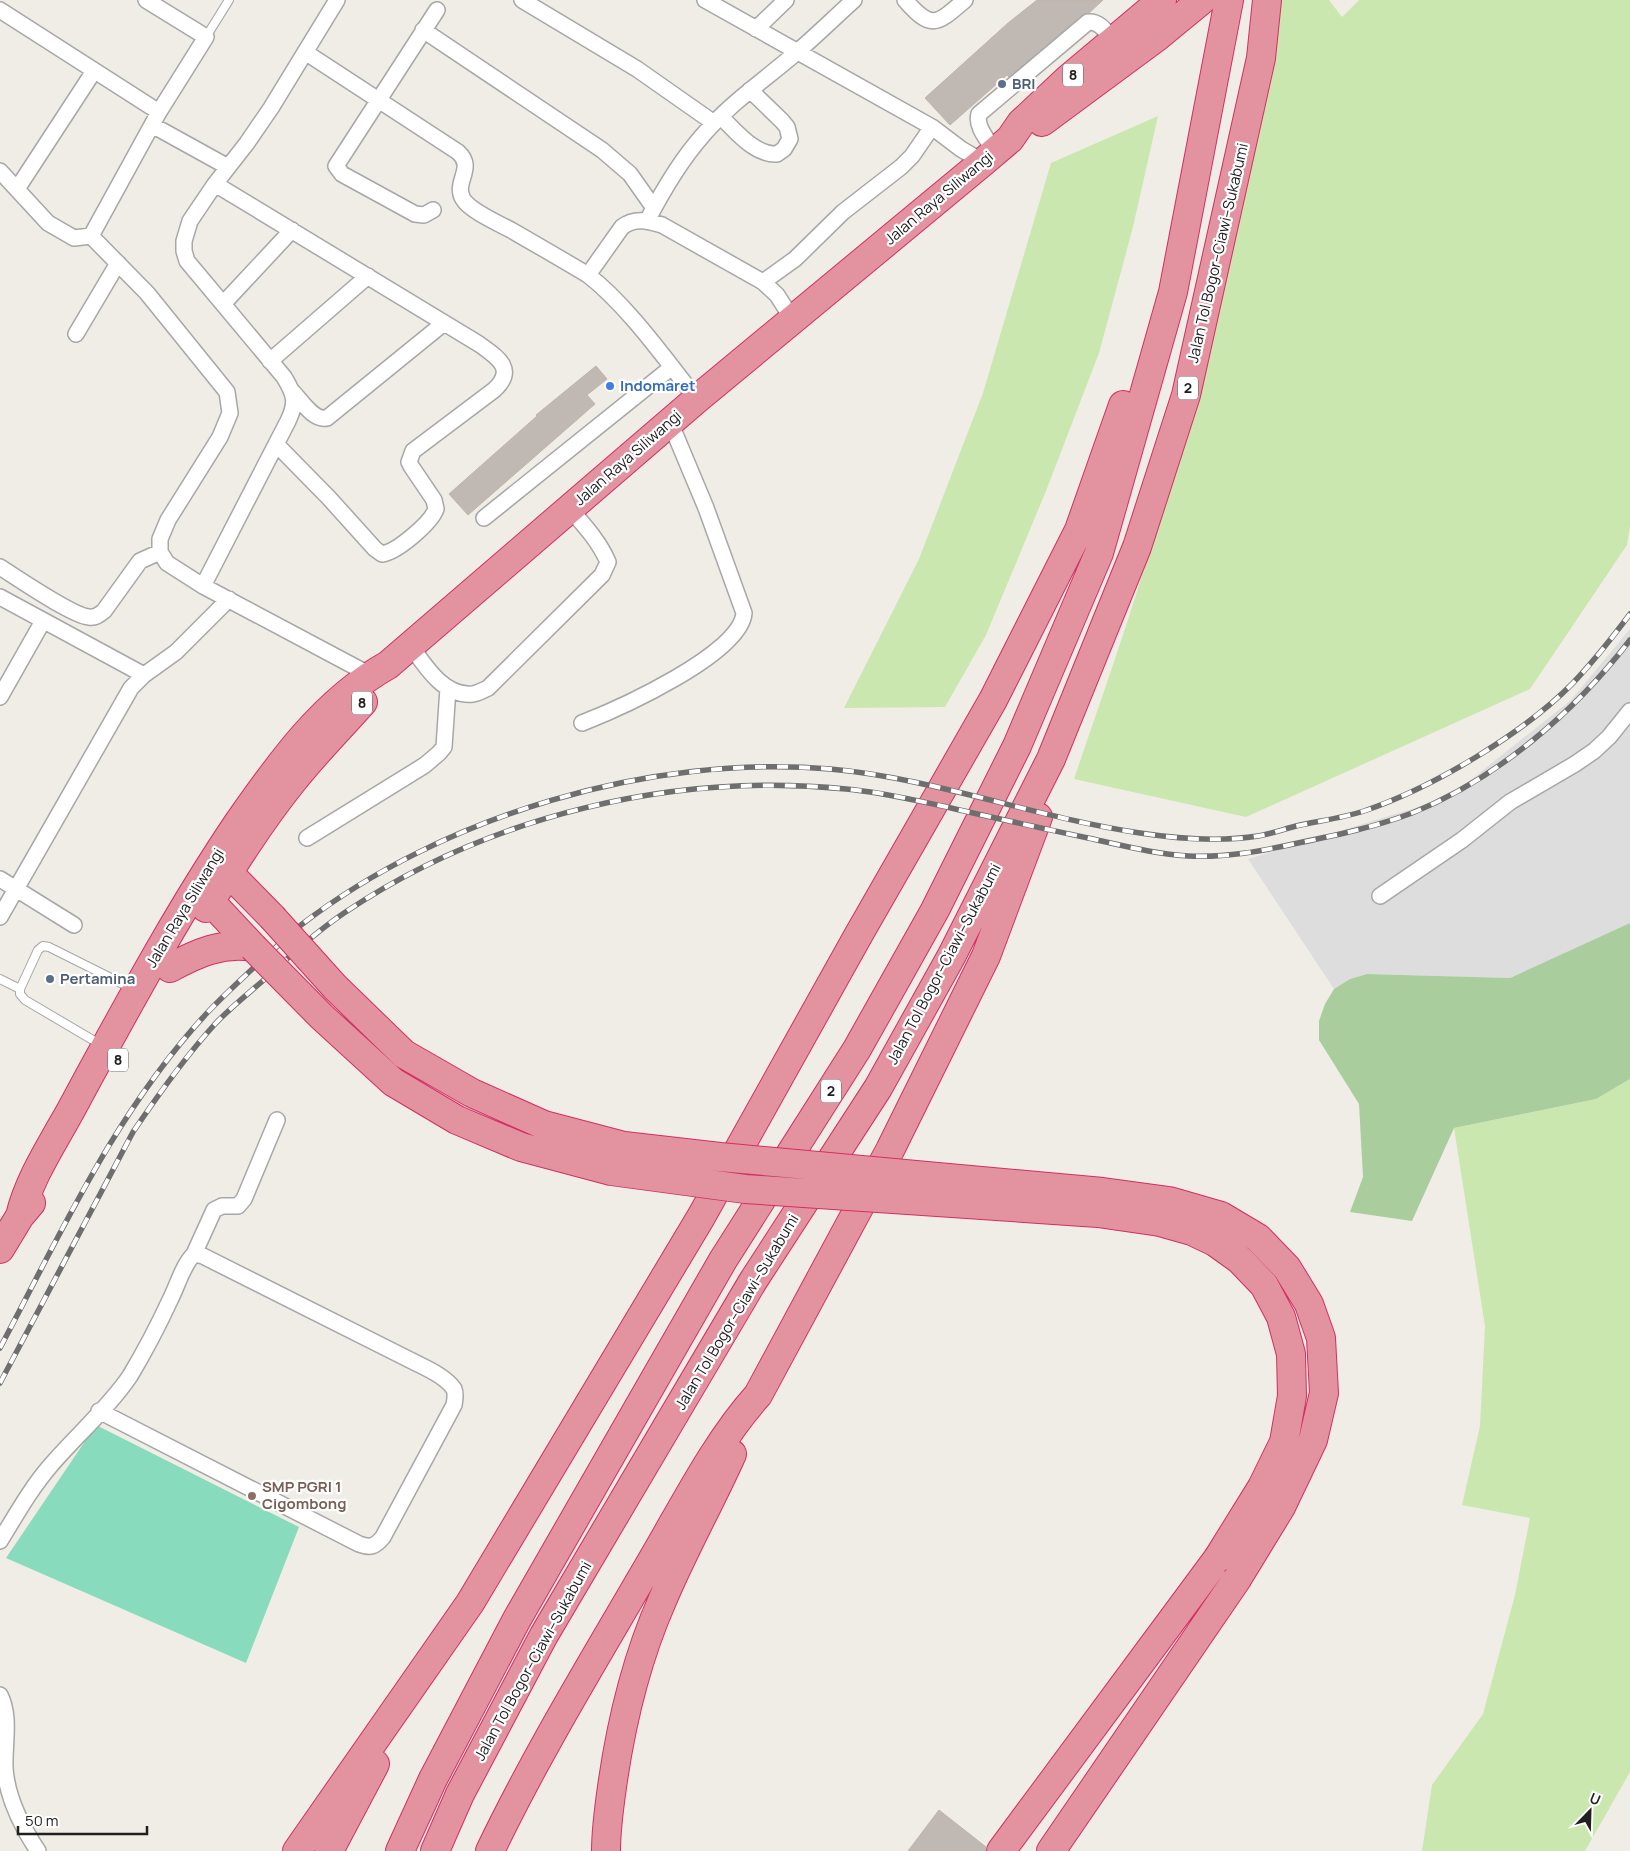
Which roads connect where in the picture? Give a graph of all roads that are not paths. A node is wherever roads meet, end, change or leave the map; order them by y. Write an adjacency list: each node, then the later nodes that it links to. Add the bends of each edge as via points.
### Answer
1 (146, 0): 18 (street)
2 (229, 0): 18 (lane)
3 (337, 0): 20 (street)
4 (522, 0): 26 (street)
5 (704, 0): 16 (street)
6 (786, 0): 16 (street)
7 (854, 0): 21 (street)
8 (905, 0): 9 (street, via 919,15 932,22)
9 (964, 0)
10 (1202, 0): 15 (highway, Jalan Raya Siliwangi / 8)
11 (1229, 0): 41 (highway, Jalan Tol Bogor–Ciawi–Sukabumi / 2)
12 (1267, 0): 67 (highway, Jalan Tol Bogor–Ciawi–Sukabumi / 2, via 1261,58 1186,395 1137,547)
13 (0, 10): 22 (street)
14 (437, 10): 17 (street)
15 (1154, 18): 19 (highway, Jalan Raya Siliwangi / 8); 28 (highway, Jalan Raya Siliwangi / 8, via 1055,113)
16 (756, 29): 21 (street)
17 (423, 30): 24 (street); 34 (street, via 602,150 630,174)
18 (206, 37): 25 (street)
19 (1113, 40): 28 (highway, Jalan Raya Siliwangi / 8, via 1046,98); 28 (street, via 1099,24 1088,22 979,114 979,126)
20 (305, 52): 24 (street); 29 (street, via 271,108)
21 (797, 52): 23 (street); 27 (street)
22 (94, 71): 25 (street); 32 (street)
23 (750, 90): 26 (street); 26 (street, via 787,128 790,139 784,149 777,154 763,152)
24 (378, 100): 33 (street, via 339,160 338,170 415,214); 38 (street, via 463,156 466,165 460,190 465,201 492,220)
25 (155, 118): 29 (street); 36 (street)
26 (717, 120): 34 (street, via 686,156)
27 (932, 127): 28 (street, via 961,149); 40 (street, via 901,167 842,212 794,259)
28 (996, 151): 43 (highway, Jalan Raya Siliwangi / 8)
29 (228, 168): 31 (street)
30 (0, 171): 32 (street)
31 (215, 184): 35 (street); 42 (street, via 190,221 184,251 187,261)
32 (16, 189): 36 (street, via 57,230 74,238)
33 (433, 210)
34 (650, 214): 38 (street, via 622,227); 40 (street, via 662,226)
35 (292, 230): 39 (street); 42 (street)
36 (91, 236): 37 (street)
37 (118, 263): 45 (street); 54 (street, via 227,392 230,413 220,436 168,520 160,539)
38 (588, 274): 47 (street, via 607,290)
39 (368, 276): 44 (street); 46 (street)
40 (763, 282): 43 (street)
41 (1173, 292): 91 (highway, via 1152,314 1144,331 1128,390 1079,530 993,700 701,1216 470,1603); 95 (highway, Jalan Tol Bogor–Ciawi–Sukabumi / 2, via 1099,554 1017,746 935,910 857,1049 723,1260 517,1619 433,1780)
42 (223, 304): 46 (street)
43 (793, 320): 49 (highway, Jalan Raya Siliwangi / 8)
44 (444, 323): 48 (street, via 327,418 316,416); 51 (street, via 496,356 503,365 504,376 494,390 413,451 411,466 434,500 436,509 428,522 400,545 388,553 379,552)
45 (76, 334)
46 (270, 361): 48 (street)
47 (672, 367): 49 (street); 53 (street)
48 (292, 391): 51 (street, via 293,408)
49 (697, 399): 50 (highway, Jalan Raya Siliwangi / 8)
50 (670, 422): 52 (highway, Jalan Raya Siliwangi / 8); 66 (street, via 706,508 744,613 743,619 730,640 710,658 658,688)
51 (276, 444): 56 (street)
52 (570, 509): 60 (highway, Jalan Raya Siliwangi / 8); 63 (street, via 603,551 608,562 602,575 488,688 473,694)
53 (484, 518)
54 (160, 552): 55 (street, via 140,561 104,612 92,618 70,610); 56 (street, via 167,563)
55 (0, 567)
56 (203, 586): 58 (street)
57 (0, 597): 59 (street)
58 (228, 599): 61 (street); 62 (street, via 176,652)
59 (43, 621): 62 (street); 64 (street)
60 (411, 646): 61 (highway, Jalan Raya Siliwangi / 8); 63 (street, via 428,670)
61 (380, 674): 68 (highway, Jalan Raya Siliwangi / 8, via 356,710 306,764); 70 (highway, Jalan Raya Siliwangi / 8, via 338,702 297,744 259,792)
62 (144, 675): 72 (street, via 131,688 107,727)
63 (448, 688): 69 (street, via 444,747 439,753 425,765)
64 (0, 698)
65 (1628, 718): 74 (street, via 1594,751 1510,802 1462,840)
66 (582, 723)
67 (1051, 759): 87 (highway, via 1040,811 986,956 890,1150); 96 (highway, Jalan Tol Bogor–Ciawi–Sukabumi / 2, via 952,955 878,1088 753,1281 544,1635 460,1794)
68 (255, 830): 70 (highway, Jalan Raya Siliwangi / 8); 75 (highway)
69 (307, 838)
70 (221, 864): 73 (highway, Jalan Raya Siliwangi / 8); 75 (highway)
71 (0, 879): 72 (street)
72 (16, 888): 76 (street); 77 (street)
73 (202, 895): 78 (highway); 79 (highway, Jalan Raya Siliwangi / 8); 82 (highway, Jalan Raya Siliwangi / 8)
74 (1380, 896)
75 (253, 897): 100 (highway, bridge, via 335,986 404,1054 472,1093 544,1125 624,1146 720,1158 1103,1192 1168,1201 1221,1216 1258,1238 1287,1268 1309,1304 1321,1338 1324,1393 1312,1440 1281,1507 1237,1578)
76 (0, 917)
77 (74, 925)
78 (253, 947): 79 (highway, via 212,948); 99 (highway, bridge, via 393,1082 457,1120 521,1147 611,1172 745,1189 1098,1213 1160,1222 1215,1242 1240,1260 1264,1285 1281,1316 1291,1354 1292,1396 1284,1442 1262,1487 1218,1558)
79 (170, 968): 83 (highway, Jalan Raya Siliwangi / 8)
80 (0, 980): 81 (lane)
81 (20, 989): 82 (lane, via 38,950 43,946); 83 (lane, via 24,1000)
82 (140, 992): 83 (highway, Jalan Raya Siliwangi / 8)
83 (113, 1051): 85 (highway, Jalan Raya Siliwangi / 8, via 71,1143)
84 (277, 1120): 86 (street, via 244,1199 238,1206 222,1206 214,1210)
85 (0, 1249)
86 (194, 1254): 88 (street, via 136,1365); 88 (street, via 256,1281 416,1363 454,1389 454,1405 383,1537 371,1547 359,1544)
87 (758, 1395): 97 (highway, via 729,1430 688,1498 529,1775); 98 (highway, via 710,1503 661,1601 633,1680 617,1751)
88 (99, 1411): 89 (street, via 41,1477)
89 (0, 1541)
90 (0, 1695): 92 (street, via 6,1706 5,1770 9,1791)
91 (396, 1711): 93 (highway); 94 (highway, via 382,1752)
92 (38, 1851)
93 (297, 1851)
94 (329, 1851)
95 (400, 1851)
96 (435, 1851)
97 (490, 1851)
98 (606, 1851)
99 (1000, 1851)
100 (1051, 1851)

